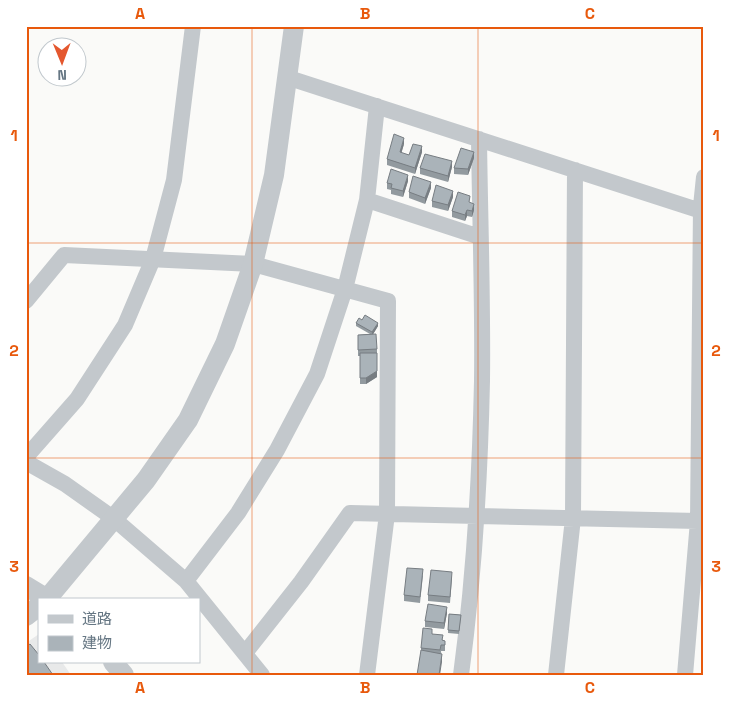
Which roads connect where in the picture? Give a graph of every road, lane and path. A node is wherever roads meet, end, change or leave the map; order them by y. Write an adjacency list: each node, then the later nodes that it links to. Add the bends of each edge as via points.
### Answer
1 (193, 26): 11 (street, via 174,180)
2 (294, 26): 3 (street)
3 (286, 77): 4 (street); 12 (street, via 274,175)
4 (377, 106): 5 (street); 8 (street)
5 (479, 139): 6 (street); 10 (street)
6 (576, 170): 9 (street); 20 (street)
7 (704, 176): 9 (street)
8 (367, 200): 10 (street); 13 (street)
9 (702, 211): 21 (street)
10 (480, 237): 18 (street, via 482,381)
11 (153, 259): 12 (street); 14 (street, via 64,255); 15 (street, via 125,325 77,399)
12 (254, 264): 13 (street); 19 (street, via 225,344 188,420 146,480)
13 (345, 289): 17 (street, via 388,301); 22 (street, via 317,374 277,450 238,513)
14 (26, 301)
15 (26, 457)
16 (26, 462): 19 (street)
17 (388, 514): 18 (street); 28 (street, via 350,513); 32 (street)
18 (476, 516): 20 (street); 33 (street)
19 (114, 518): 22 (street); 25 (street)
20 (573, 518): 21 (street); 34 (street)
21 (698, 521): 35 (street)
22 (186, 580): 28 (street)
23 (26, 586): 24 (street)
24 (42, 598)
25 (48, 598)
26 (38, 607): 27 (street)
27 (26, 616)
28 (245, 652): 31 (street)
29 (115, 664): 30 (street)
30 (124, 675)
31 (262, 675)
32 (366, 675)
33 (461, 675)
34 (556, 675)
35 (685, 675)

